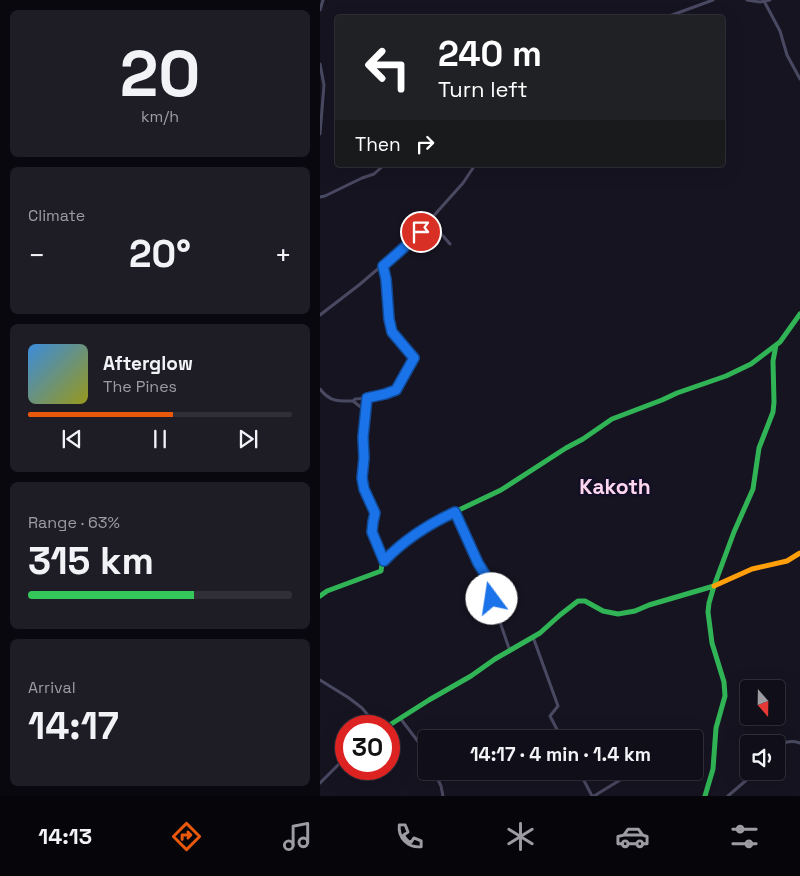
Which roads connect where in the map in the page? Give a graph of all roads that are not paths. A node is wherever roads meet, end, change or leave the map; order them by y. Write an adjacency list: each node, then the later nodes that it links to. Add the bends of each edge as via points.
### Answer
1 (322, 0): 6 (street)
2 (713, 0): 7 (street)
3 (747, 0): 5 (street)
4 (770, 0): 5 (street)
5 (764, 1): 9 (street)
6 (320, 10)
7 (672, 15)
8 (320, 64): 10 (street, via 324,85)
9 (800, 79)
10 (321, 109): 11 (street)
11 (320, 134)
12 (382, 167): 14 (street, via 374,174)
13 (474, 167): 15 (street)
14 (320, 197)
15 (430, 221): 16 (street); 17 (street)
16 (450, 244)
17 (383, 266): 19 (street); 22 (street, via 392,332 414,358 396,390)
18 (800, 314): 20 (street)
19 (320, 315)
20 (776, 346): 25 (street, via 751,364 726,376 612,419 501,490); 28 (street, via 773,412 759,448 753,489)
21 (320, 389): 23 (street, via 332,400)
22 (367, 398): 23 (street); 24 (street)
23 (353, 401): 24 (street)
24 (367, 410): 27 (street, via 362,478 375,513 372,532)
25 (455, 512): 27 (street, via 404,543); 31 (street, via 486,576)
26 (800, 553): 28 (street, via 787,561 752,570)
27 (384, 561): 29 (street, via 378,572)
28 (714, 586): 30 (street, via 618,614 578,601); 47 (street, via 708,612 709,624 725,696 716,728 713,768)
29 (320, 596)
30 (533, 637): 31 (street); 35 (street, via 558,706 550,716)
31 (510, 651): 34 (street)
32 (320, 680): 33 (street, via 349,698)
33 (368, 715)
34 (400, 718): 36 (street)
35 (557, 730)
36 (418, 741)
37 (785, 743): 38 (street)
38 (800, 744)
39 (335, 768): 44 (street)
40 (439, 780): 45 (street)
41 (583, 780): 46 (street)
42 (620, 780): 46 (street)
43 (747, 780): 48 (street)
44 (320, 783)
45 (444, 796)
46 (593, 796)
47 (705, 796)
48 (728, 796)

